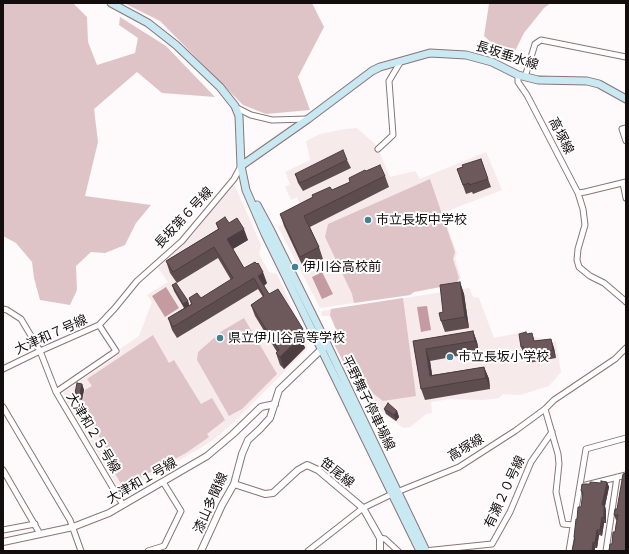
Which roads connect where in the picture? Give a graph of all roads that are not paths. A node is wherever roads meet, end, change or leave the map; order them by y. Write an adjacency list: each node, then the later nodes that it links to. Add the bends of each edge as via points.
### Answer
1 (111, 3): 6 (main road, 平野舞子停車場線, via 148,23 170,41 220,88)
2 (626, 58): 4 (street, via 541,40 536,44)
3 (401, 61): 4 (main road, 長坂垂水線, via 430,53 466,56 492,62); 7 (main road, 長坂垂水線, via 372,71); 10 (street, via 389,81 393,135)
4 (521, 76): 5 (main road, 長坂垂水線, via 538,80 586,80); 13 (street, 高塚線, via 518,82)
5 (626, 99)
6 (234, 106): 7 (street, via 251,115 272,120); 11 (main road, 平野舞子停車場線, via 238,116)
7 (308, 119): 11 (main road, 長坂垂水線)
8 (626, 128): 9 (street, via 622,129)
9 (626, 141)
10 (378, 150)
11 (241, 166): 15 (street, 長坂第６号線, via 234,179 182,241); 19 (main road, 平野舞子停車場線, via 243,180 271,231)
12 (624, 183): 13 (street); 14 (street)
13 (578, 193): 16 (street, 高塚線, via 584,209 585,226 578,249 579,267)
14 (626, 198)
15 (137, 281): 18 (street, 大津和７号線)
16 (626, 302)
17 (3, 309): 21 (street, 大津和２５号線, via 21,319)
18 (98, 325): 21 (street, 大津和７号線); 23 (street, via 116,351)
19 (324, 347): 24 (street, 漆山多聞線, via 279,390); 35 (main road, 平野舞子停車場線)
20 (626, 348): 26 (street, 高塚線, via 615,359 554,400)
21 (40, 351): 22 (street, 大津和７号線); 23 (street, 大津和２５号線)
22 (3, 369)
23 (56, 392): 36 (street, 大津和２５号線)
24 (275, 404): 32 (street, 大津和１号線, via 261,407 207,456); 33 (street, 漆山多聞線, via 270,418 248,440)
25 (3, 407): 41 (street)
26 (545, 409): 27 (street); 35 (street, 高塚線, via 459,467)
27 (552, 432): 40 (street, via 558,454 556,492 563,524); 52 (street, 有瀬２０号線, via 531,462 510,512 492,544)
28 (626, 438): 34 (street, via 586,449)
29 (3, 470): 39 (street)
30 (626, 474): 31 (street)
31 (617, 477): 34 (street); 54 (street)
32 (163, 482): 36 (street, 大津和１号線); 47 (street, via 181,511 164,546)
33 (234, 484): 37 (street, 笹尾線, via 265,494 273,493 298,470 308,466 318,470); 48 (street, 漆山多聞線)
34 (580, 486): 40 (street)
35 (395, 493): 37 (street, 高塚線); 52 (main road, 平野舞子停車場線)
36 (123, 506): 41 (street, 大津和１号線)
37 (363, 508): 44 (street, 笹尾線); 49 (street, 高塚線)
38 (3, 524): 42 (street)
39 (35, 524): 42 (street); 43 (street)
40 (573, 525): 53 (street)
41 (73, 527): 43 (street, 大津和１号線); 46 (street)
42 (5, 530)
43 (40, 534): 45 (street, 大津和１号線)
44 (380, 538): 50 (street, 笹尾線); 51 (street, via 385,539)
45 (3, 542)
46 (81, 551)
47 (148, 551)
48 (201, 551)
49 (308, 551)
50 (380, 551)
51 (398, 551)
52 (424, 551)
53 (569, 551)
54 (606, 551)

